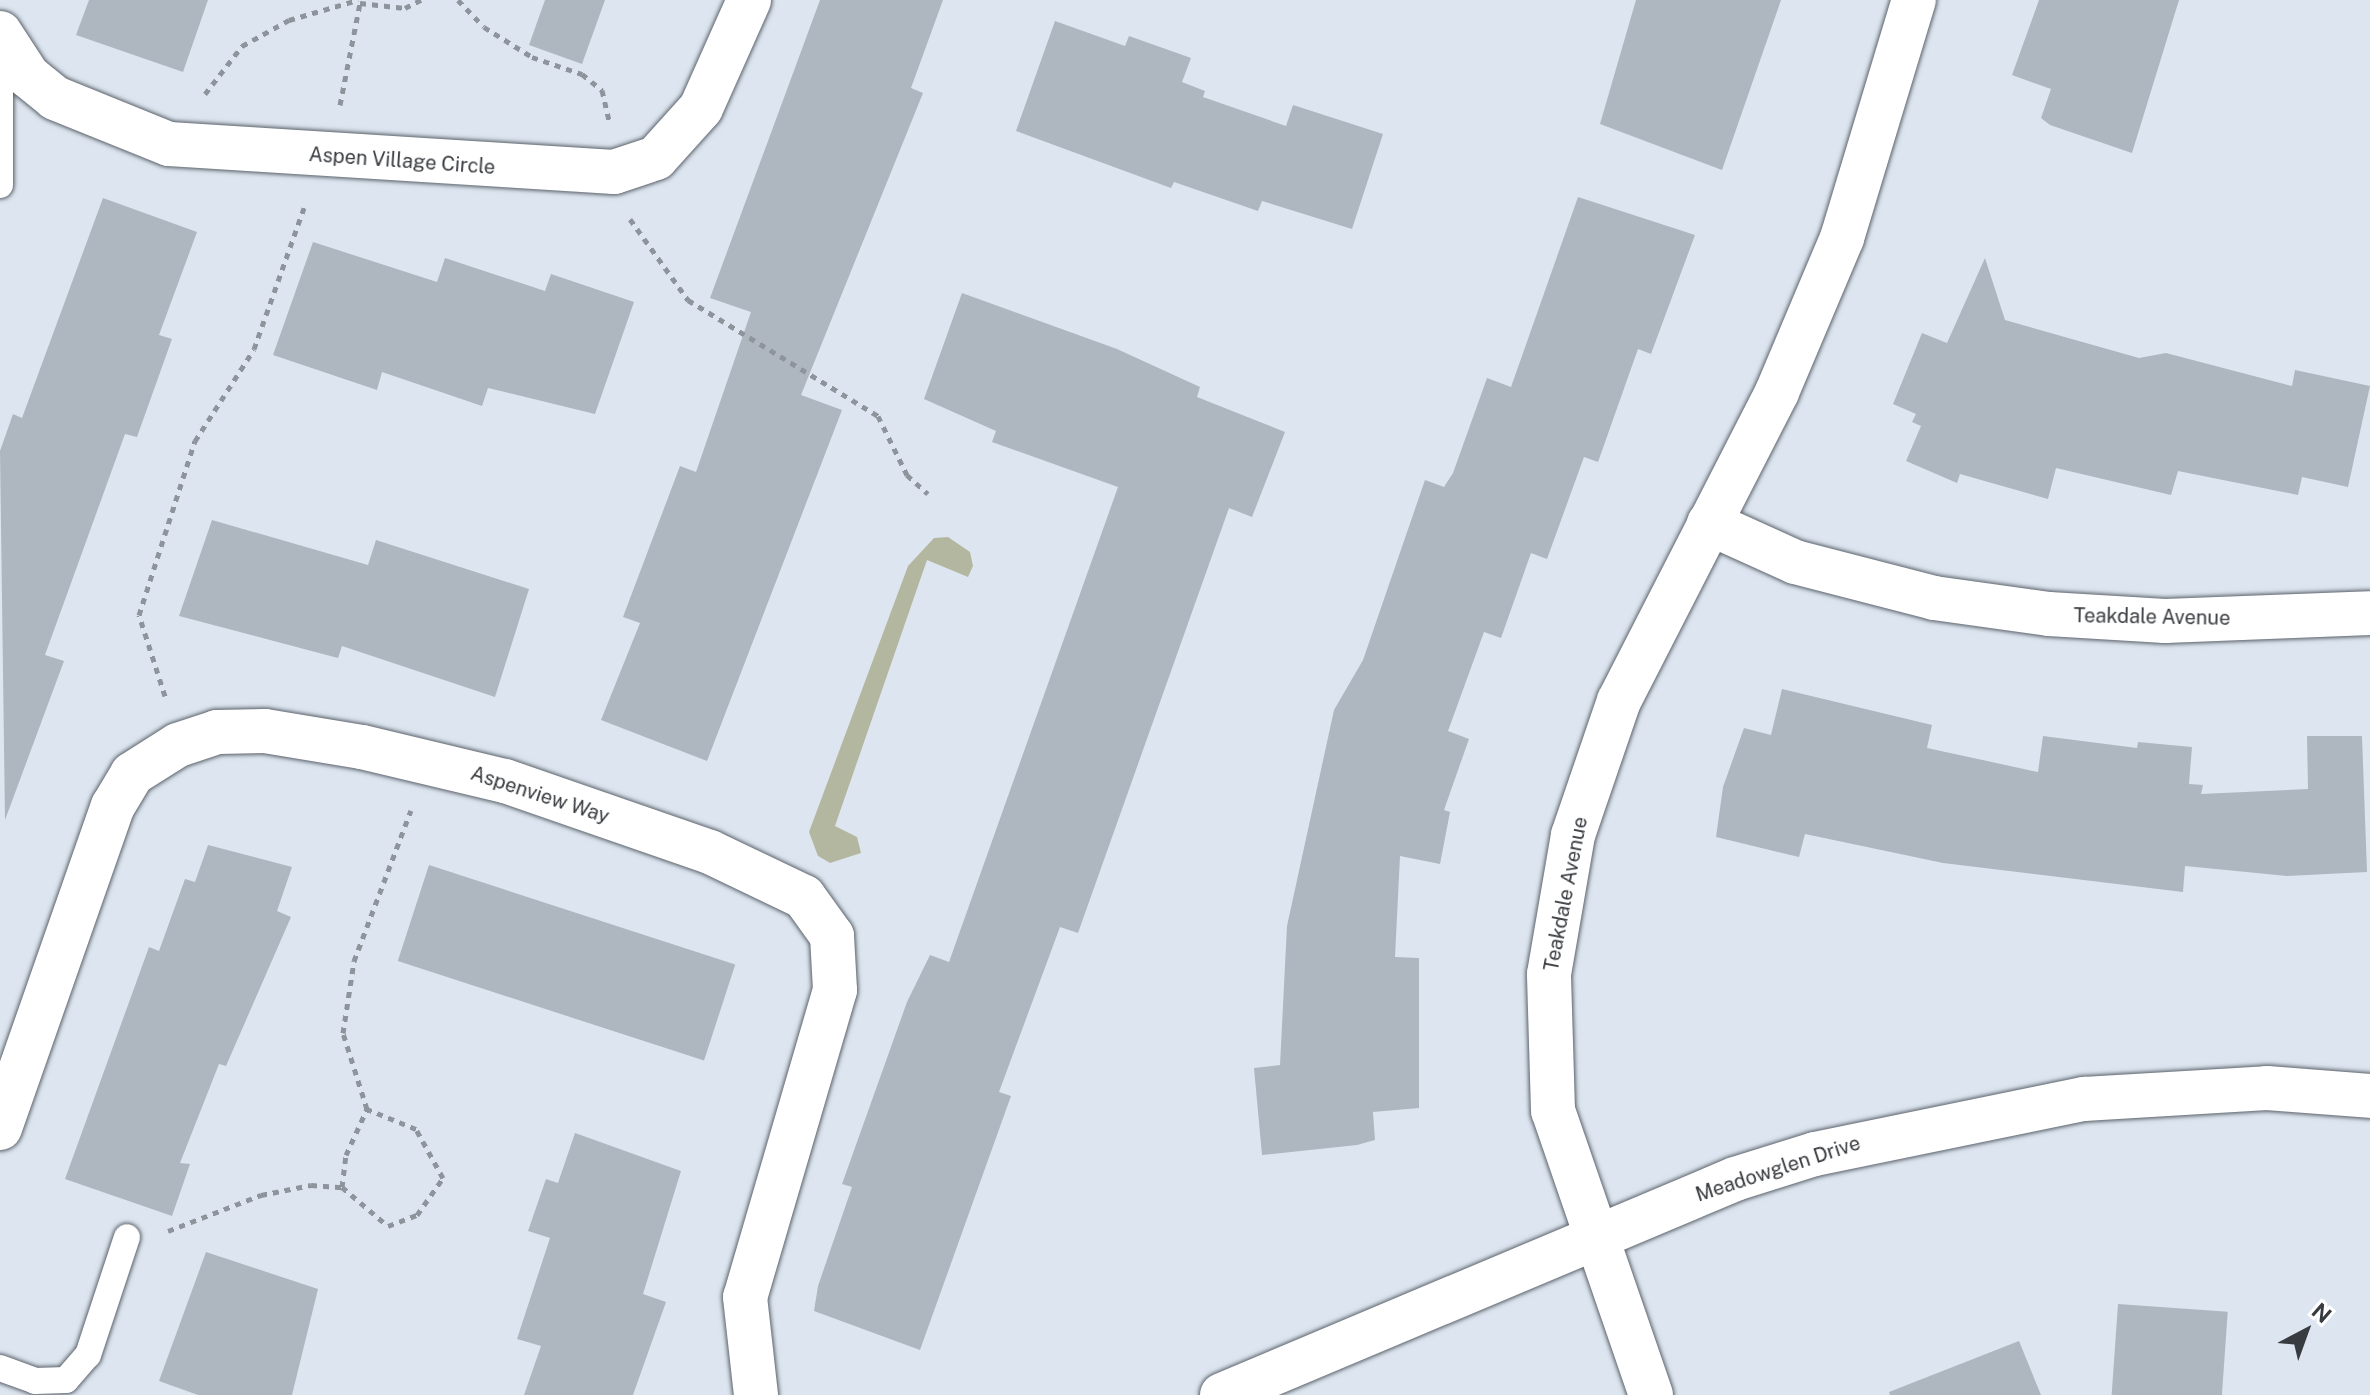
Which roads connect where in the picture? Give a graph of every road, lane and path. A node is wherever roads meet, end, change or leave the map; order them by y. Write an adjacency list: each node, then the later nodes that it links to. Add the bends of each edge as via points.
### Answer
1 (421, 0): 5 (path, via 405,8)
2 (458, 0): 10 (path, via 484,27 602,90)
3 (749, 0): 10 (street, Aspen Village Circle, via 701,108 656,158)
4 (1914, 0): 13 (street, Teakdale Avenue, via 1842,238 1777,392)
5 (359, 2): 8 (path, via 289,20 242,46 216,88 170,111); 9 (path)
6 (0, 33): 7 (street, Aspen Village Circle)
7 (9, 81): 8 (street, Aspen Village Circle); 11 (lane)
8 (169, 144): 9 (street, Aspen Village Circle)
9 (323, 156): 10 (street, Aspen Village Circle); 15 (path, via 254,349 195,441 139,615)
10 (614, 172): 12 (path, via 626,214 688,300 878,416 907,475)
11 (0, 185)
12 (928, 494)
13 (1709, 523): 14 (street, Teakdale Avenue, via 1795,562 1934,598 2049,614 2165,621); 22 (street, Teakdale Avenue, via 1619,701 1573,835 1549,974 1553,1111)
14 (2370, 613)
15 (178, 745): 16 (street, Aspenview Way, via 217,732 265,731); 19 (street, Aspenview Way, via 132,774 113,806)
16 (432, 761): 18 (path, via 354,961 343,1033); 24 (street, Aspenview Way, via 757,868 804,897 832,936 835,990 745,1297)
17 (2370, 1096): 22 (street, Meadowglen Drive, via 2176,1091 1992,1113 1802,1158)
18 (367, 1109): 20 (path, via 346,1155); 20 (path, via 416,1129 443,1178 417,1215 388,1226)
19 (0, 1128)
20 (342, 1187): 21 (path, via 261,1195 183,1227)
21 (127, 1237): 23 (lane, via 88,1355 66,1380 35,1381)
22 (1593, 1239): 25 (street, Meadowglen Drive); 26 (street, Teakdale Avenue)
23 (0, 1368)
24 (756, 1395)
25 (1222, 1395)
26 (1651, 1395)

